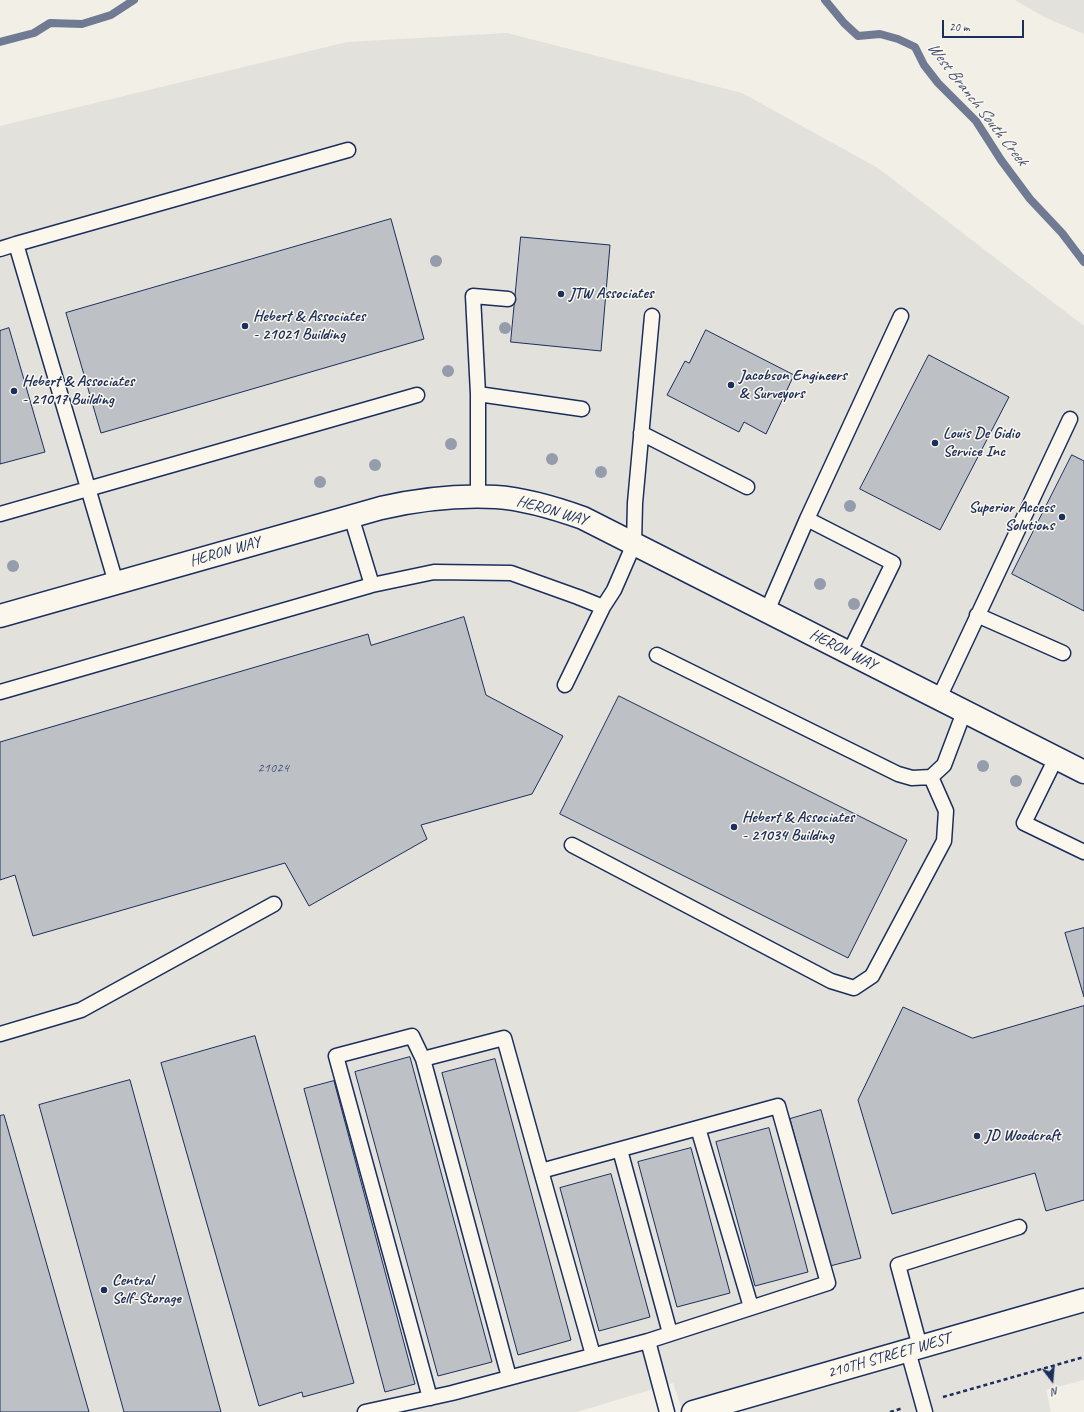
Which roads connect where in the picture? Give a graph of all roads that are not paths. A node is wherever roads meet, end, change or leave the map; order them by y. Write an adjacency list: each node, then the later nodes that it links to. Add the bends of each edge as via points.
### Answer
1 (348, 150): 2 (lane)
2 (16, 244): 3 (lane); 12 (lane)
3 (0, 249)
4 (508, 299): 7 (lane, via 473,296)
5 (652, 316): 11 (lane)
6 (901, 316): 17 (lane)
7 (478, 394): 9 (lane); 14 (lane)
8 (417, 395): 12 (lane)
9 (582, 409)
10 (1070, 419): 23 (lane)
11 (641, 433): 13 (lane); 18 (lane)
12 (88, 488): 15 (lane); 19 (lane)
13 (747, 488)
14 (478, 497): 16 (street, HERON WAY, via 439,497 410,501); 18 (street, HERON WAY, via 512,499 556,509 583,518)
15 (0, 514)
16 (351, 516): 19 (street, HERON WAY); 20 (lane)
17 (807, 519): 22 (lane); 25 (lane, via 894,563)
18 (634, 544): 21 (lane, via 614,590); 22 (street, HERON WAY)
19 (116, 583): 24 (street, HERON WAY)
20 (372, 585): 21 (lane, via 434,572 511,573); 29 (lane)
21 (603, 607): 28 (lane)
22 (766, 611): 25 (street, HERON WAY)
23 (977, 615): 26 (lane); 30 (lane)
24 (0, 616)
25 (849, 653): 30 (street, HERON WAY)
26 (1063, 653)
27 (657, 655): 34 (lane, via 898,774 912,778)
28 (565, 685)
29 (0, 692)
30 (938, 698): 31 (street, HERON WAY)
31 (964, 712): 32 (street, HERON WAY); 34 (lane, via 944,765)
32 (1056, 758): 33 (street, HERON WAY); 36 (lane, via 1024,823)
33 (1084, 772)
34 (930, 777): 35 (lane, via 946,811 944,841 872,976 854,988 831,981)
35 (572, 845)
36 (1084, 852)
37 (274, 904): 38 (lane, via 81,1010)
38 (0, 1034)
39 (423, 1059): 42 (lane, via 504,1038); 50 (lane); 51 (lane, via 412,1036 336,1056)
40 (698, 1128): 41 (lane); 45 (lane); 45 (lane, via 778,1106 828,1283)
41 (620, 1150): 42 (lane); 46 (lane)
42 (541, 1171): 49 (lane)
43 (1019, 1227): 48 (lane, via 898,1265)
44 (1084, 1300): 48 (street, 210TH STREET WEST)
45 (751, 1307): 46 (lane)
46 (670, 1333): 47 (lane)
47 (648, 1341): 49 (lane); 54 (lane)
48 (914, 1349): 52 (lane); 55 (street, 210TH STREET WEST)
49 (593, 1355): 50 (lane)
50 (509, 1378): 51 (lane)
51 (430, 1398): 53 (lane)
52 (924, 1407)
53 (365, 1412)
54 (667, 1412)
55 (693, 1412)

